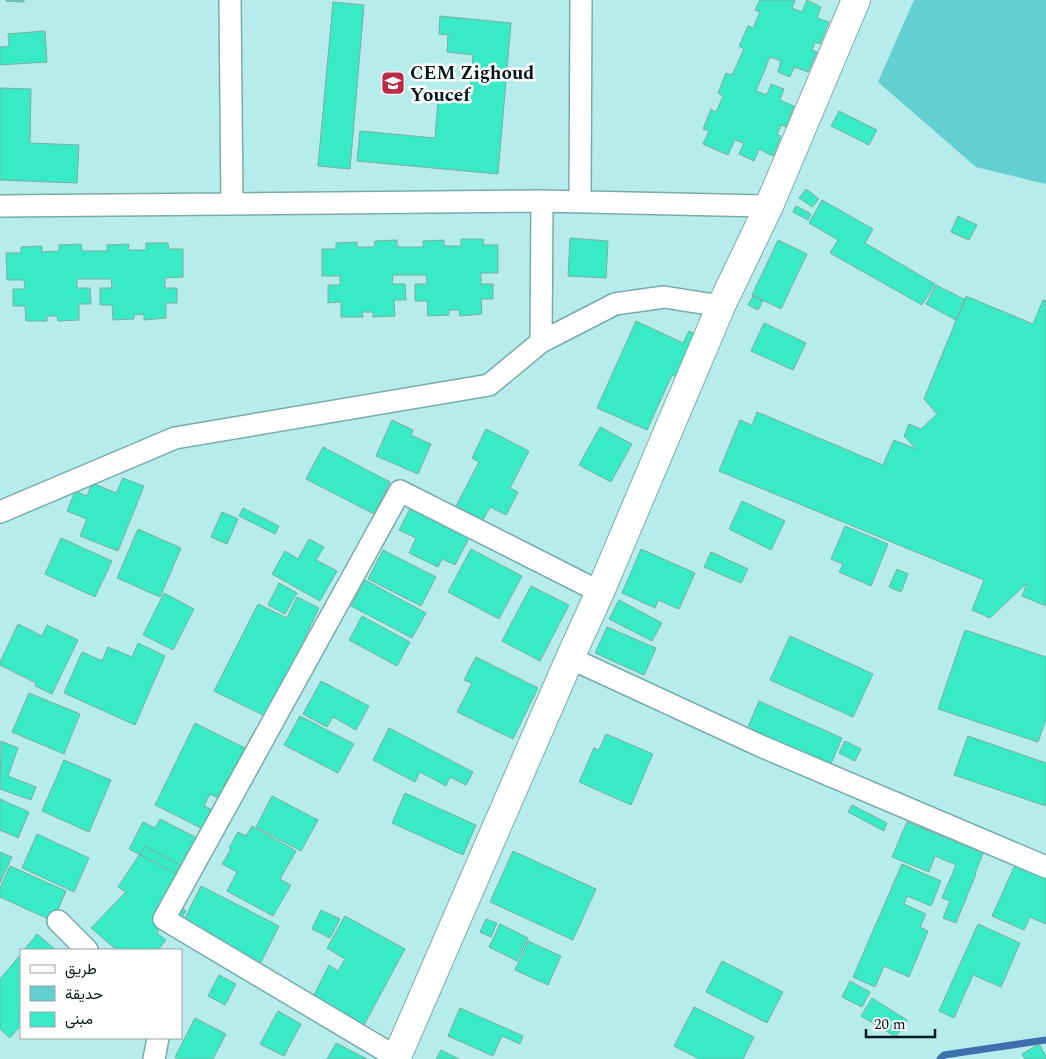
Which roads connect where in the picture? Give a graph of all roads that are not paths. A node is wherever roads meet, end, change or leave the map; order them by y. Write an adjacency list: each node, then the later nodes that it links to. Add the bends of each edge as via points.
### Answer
1 (230, 0): 6 (street)
2 (581, 0): 5 (street)
3 (856, 0): 8 (street)
4 (542, 201): 5 (street); 6 (street); 10 (street)
5 (580, 201): 8 (street)
6 (232, 204): 7 (street)
7 (0, 206)
8 (769, 206): 9 (street)
9 (721, 306): 10 (street, via 664,297 615,304); 12 (street)
10 (541, 342): 11 (street, via 489,385 175,438)
11 (0, 512)
12 (600, 592): 13 (street); 18 (street, via 400,491 164,919)
13 (570, 658): 14 (street, via 763,746); 18 (street)
14 (1046, 867)
15 (58, 921): 16 (street)
16 (86, 949)
17 (158, 1039): 19 (street)
18 (396, 1058)
19 (154, 1059)

